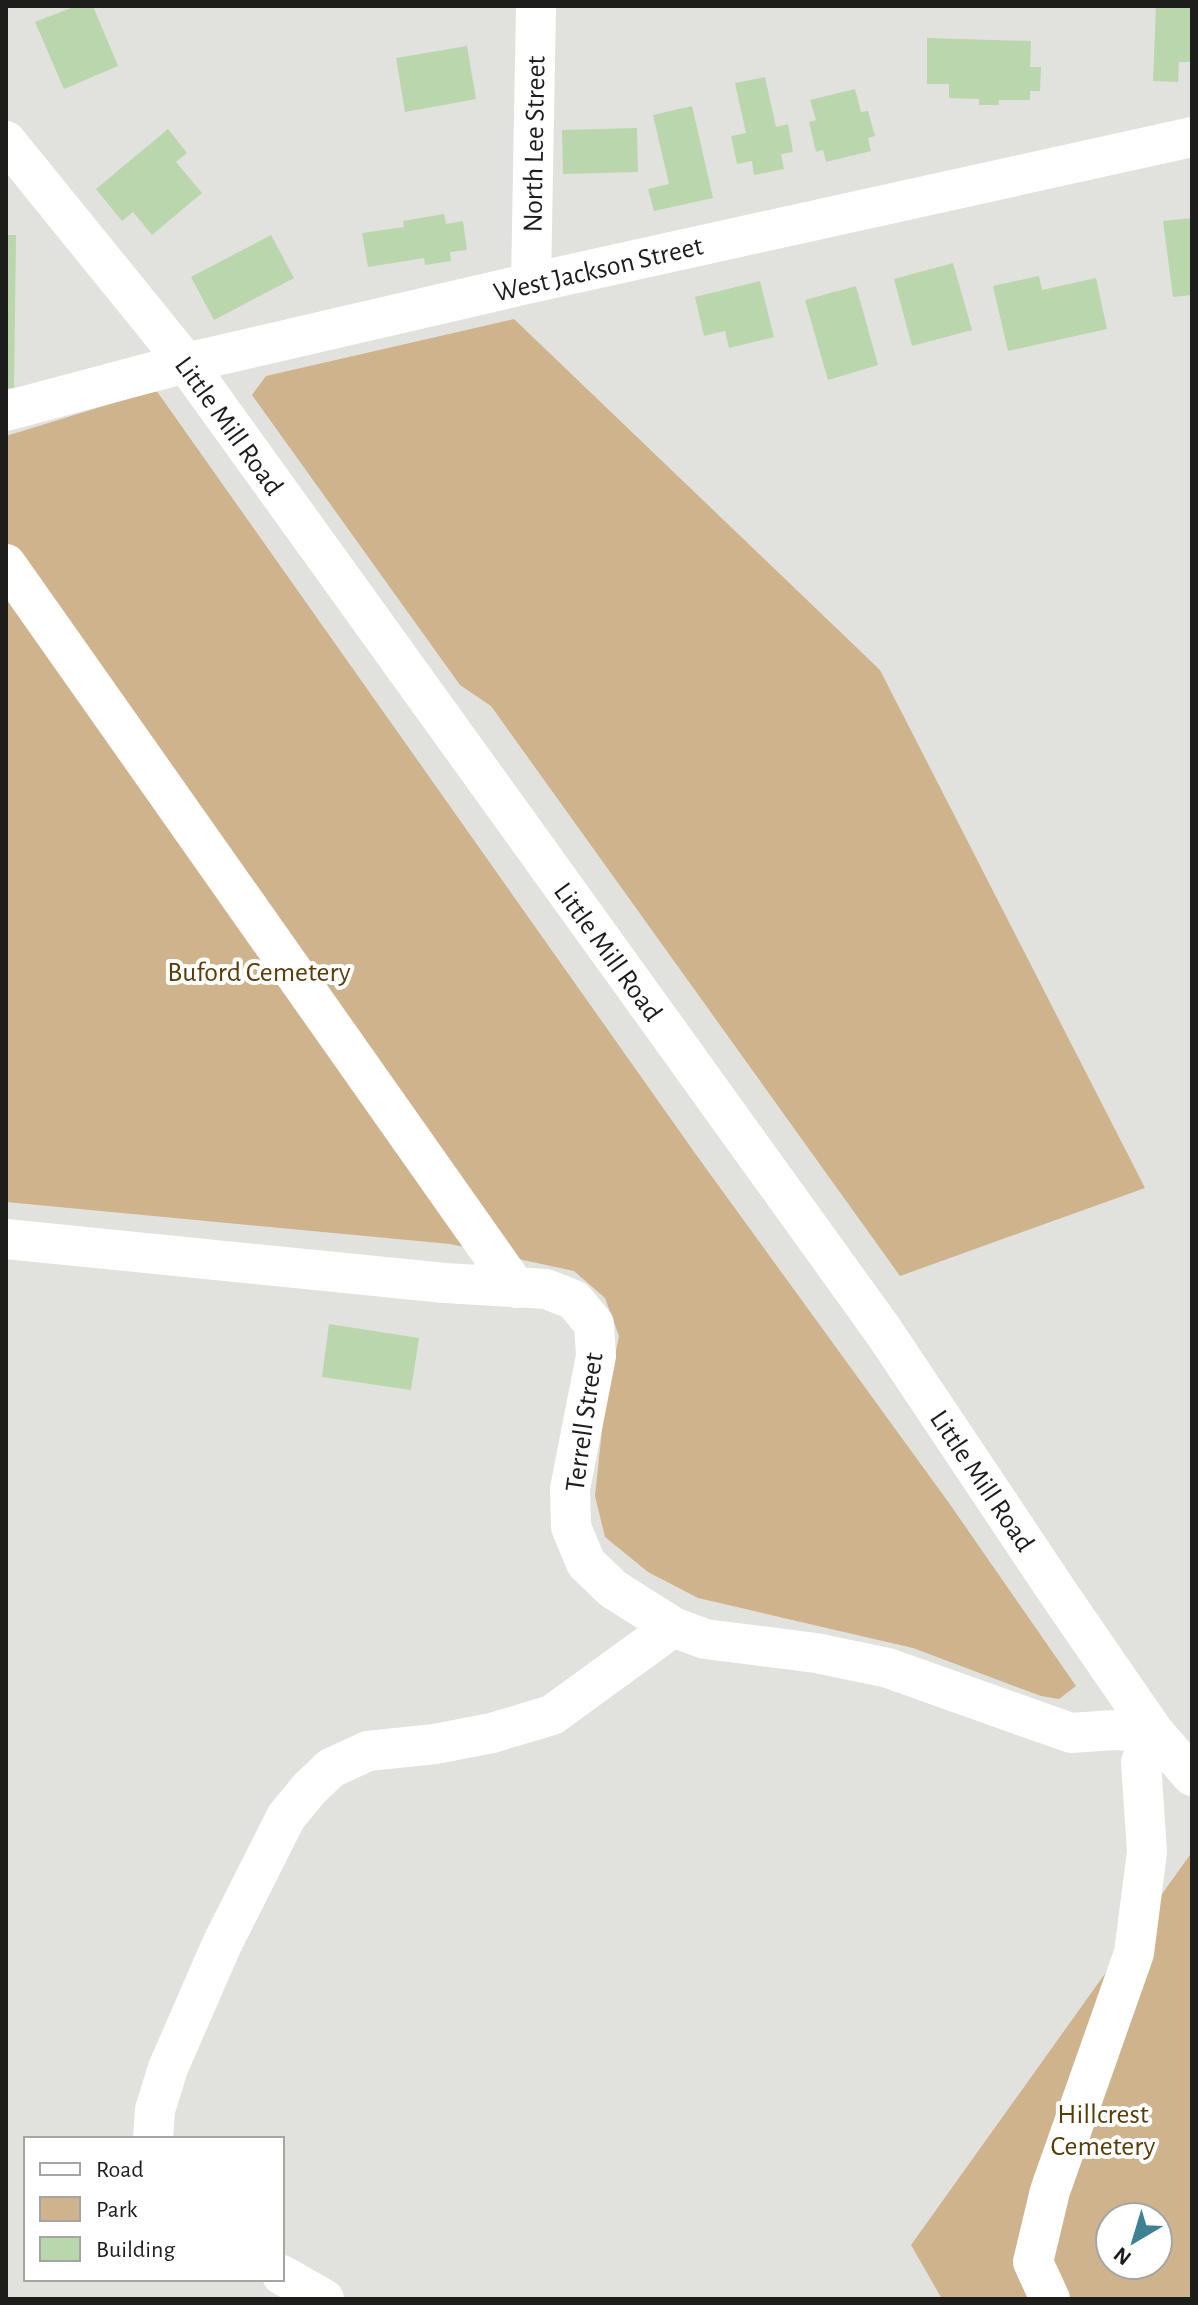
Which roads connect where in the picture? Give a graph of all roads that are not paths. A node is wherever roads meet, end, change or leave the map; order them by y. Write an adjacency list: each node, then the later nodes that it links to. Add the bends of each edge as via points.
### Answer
1 (536, 6): 4 (street, North Lee Street)
2 (1192, 137): 4 (street, West Jackson Street)
3 (6, 141): 5 (street, Little Mill Road)
4 (531, 283): 5 (street, West Jackson Street)
5 (186, 363): 6 (street, West Jackson Street); 11 (street, Little Mill Road, via 884,1332)
6 (6, 411)
7 (6, 564): 9 (street)
8 (6, 1239): 9 (street, Terrell Street)
9 (516, 1288): 10 (street, Terrell Street, via 546,1289 574,1300 594,1324 596,1356 570,1489 571,1527 586,1563 613,1589)
10 (673, 1627): 11 (street, Terrell Street, via 705,1639 888,1668 1071,1733); 13 (street, via 552,1715 492,1733 368,1751 331,1768 309,1789 286,1817 222,1944 168,2068)
11 (1154, 1732): 12 (street, Little Mill Road); 16 (street, via 1141,1762 1147,1852 1134,1953 1050,2191 1033,2262)
12 (1192, 1776)
13 (153, 2137)
14 (284, 2276): 15 (street)
15 (324, 2299)
16 (1050, 2299)

